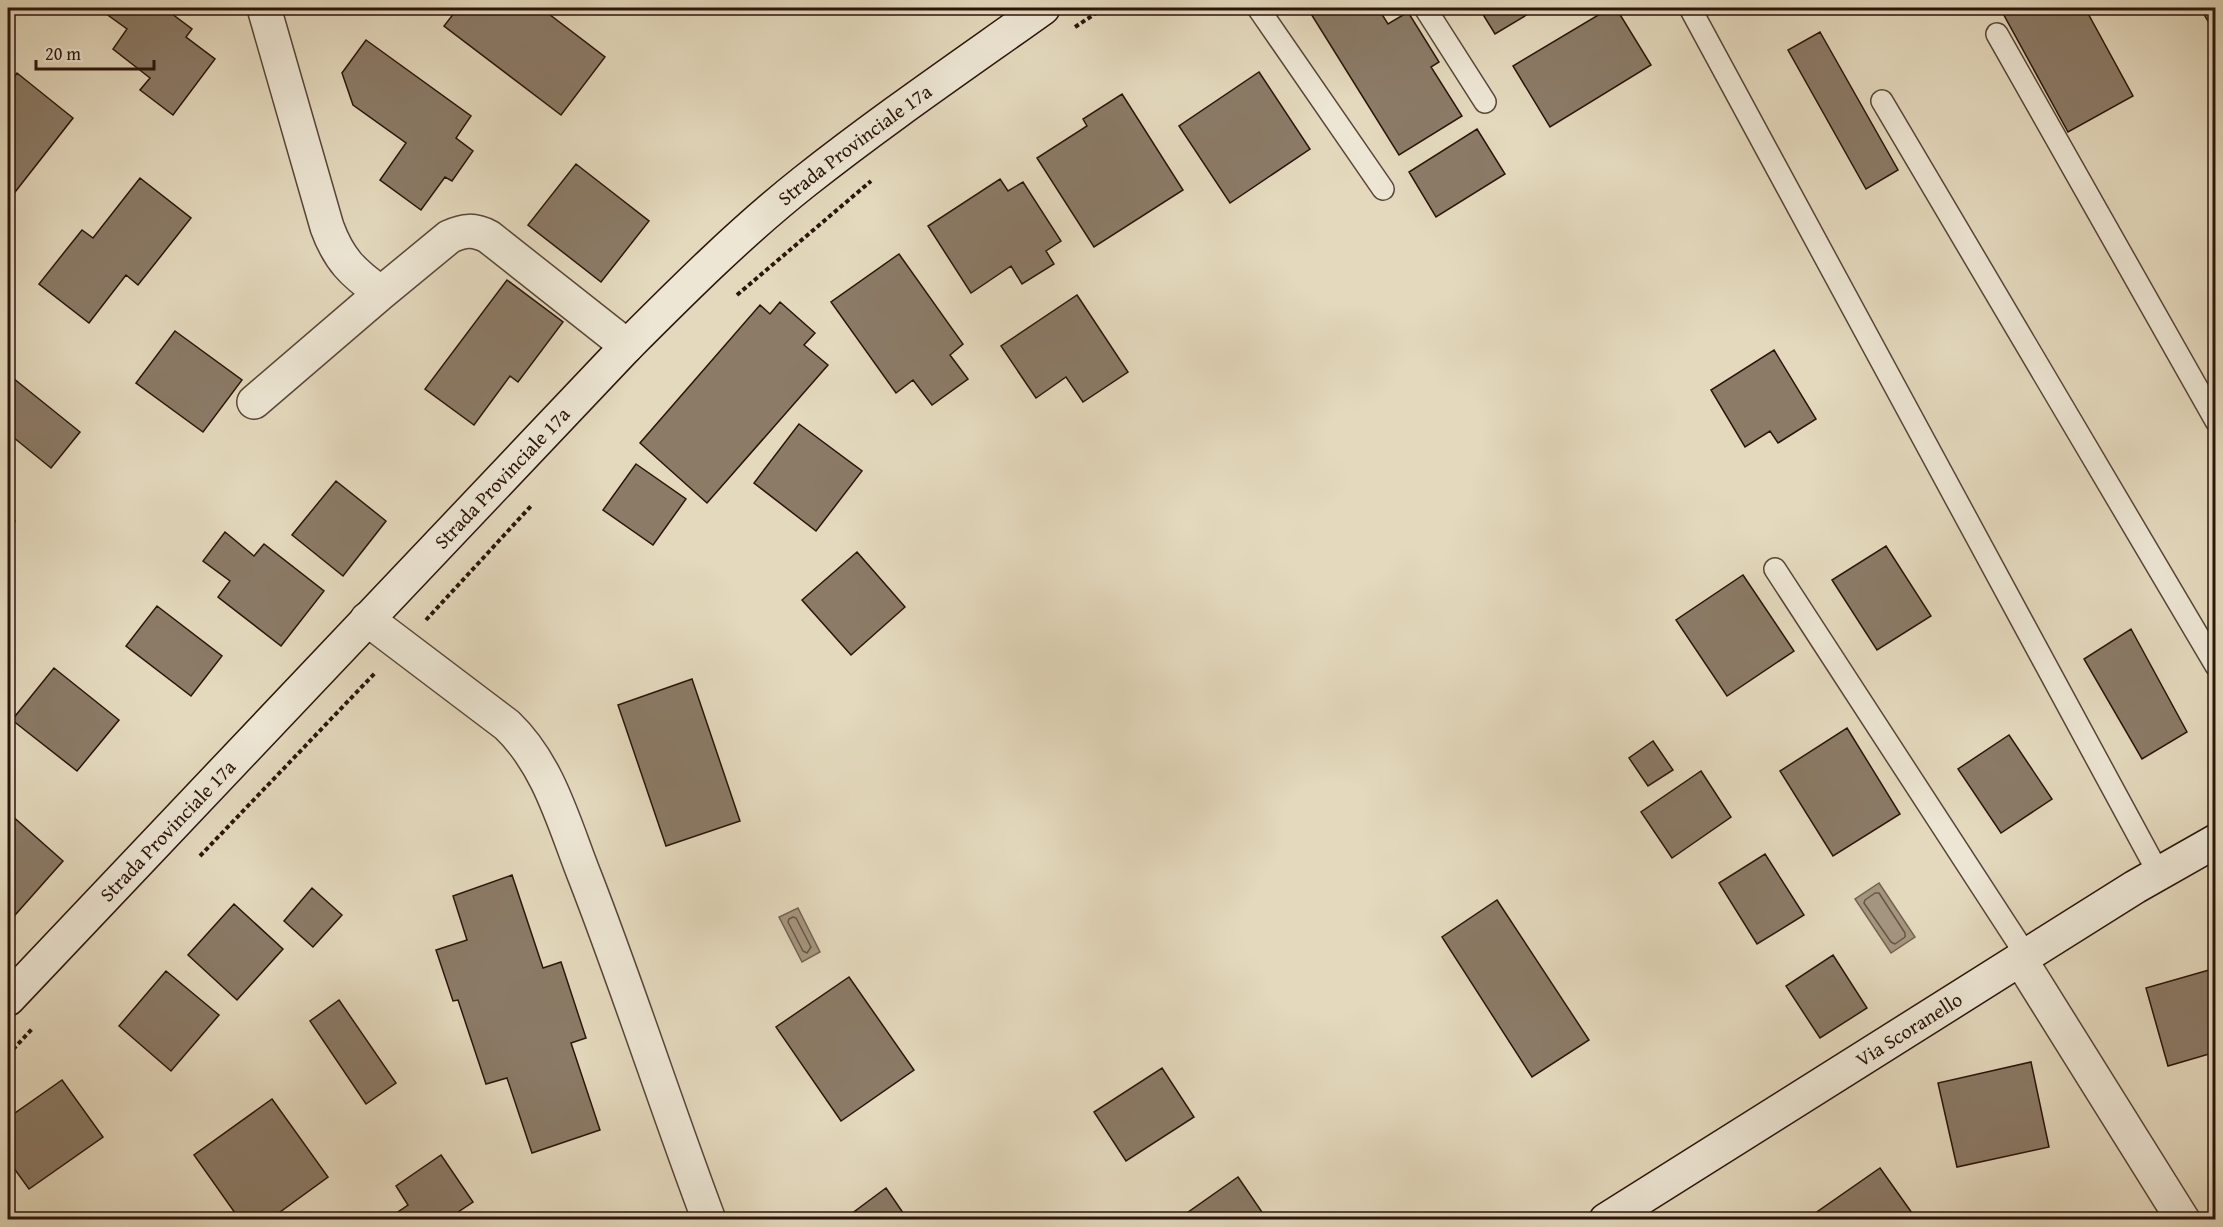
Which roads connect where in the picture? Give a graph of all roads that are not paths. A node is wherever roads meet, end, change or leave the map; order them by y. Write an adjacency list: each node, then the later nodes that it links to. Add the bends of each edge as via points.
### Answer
1 (264, 8): 10 (street, via 333,242 347,266)
2 (1043, 8): 11 (street, Strada Provinciale 17a, via 802,183 719,256)
3 (1258, 8): 9 (lane)
4 (1425, 8): 8 (lane)
5 (1690, 8): 18 (lane)
6 (1997, 34): 13 (lane)
7 (1882, 100): 16 (lane)
8 (1485, 102)
9 (1383, 189)
10 (381, 293): 11 (street, via 449,237 471,230 489,237); 12 (street)
11 (627, 346): 15 (street, Strada Provinciale 17a)
12 (254, 402)
13 (2216, 421)
14 (1775, 569): 19 (lane)
15 (367, 619): 20 (street, Strada Provinciale 17a); 21 (street, via 507,724 541,767 600,917)
16 (2216, 666)
17 (2216, 841): 18 (street, Via Scoranello)
18 (2159, 874): 19 (street, Via Scoranello)
19 (2023, 957): 22 (street, Via Scoranello); 23 (street)
20 (8, 999)
21 (709, 1220)
22 (1606, 1220)
23 (2183, 1220)

